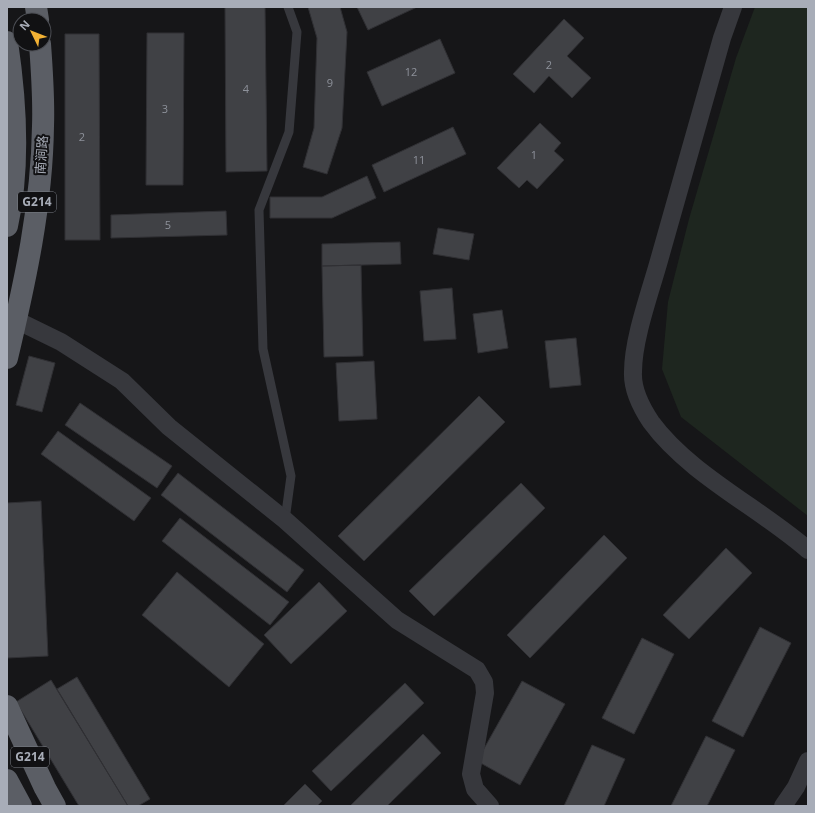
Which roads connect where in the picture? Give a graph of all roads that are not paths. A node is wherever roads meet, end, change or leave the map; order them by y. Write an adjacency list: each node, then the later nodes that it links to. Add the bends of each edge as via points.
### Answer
1 (288, 7): 8 (lane, via 297,32 289,132 259,210 263,350 292,476)
2 (733, 7): 9 (street, via 648,300 635,351 633,382 640,404 661,434 713,479)
3 (7, 42): 5 (highway, 南涧路 / G214, via 15,126 12,190)
4 (41, 52): 6 (highway, 南涧路 / G214, via 43,89 41,168 36,212)
5 (7, 226)
6 (11, 318): 7 (highway, 南涧路 / G214); 8 (street, via 61,342 122,381 169,427)
7 (7, 358)
8 (285, 520): 15 (street, via 397,620 477,670 481,676 484,693 471,774 475,789)
9 (808, 550)
10 (7, 706): 14 (highway, G214, via 44,788)
11 (808, 761): 16 (street, via 796,787)
12 (7, 780): 13 (highway, G214)
13 (21, 806)
14 (55, 806)
15 (490, 806)
16 (783, 806)

